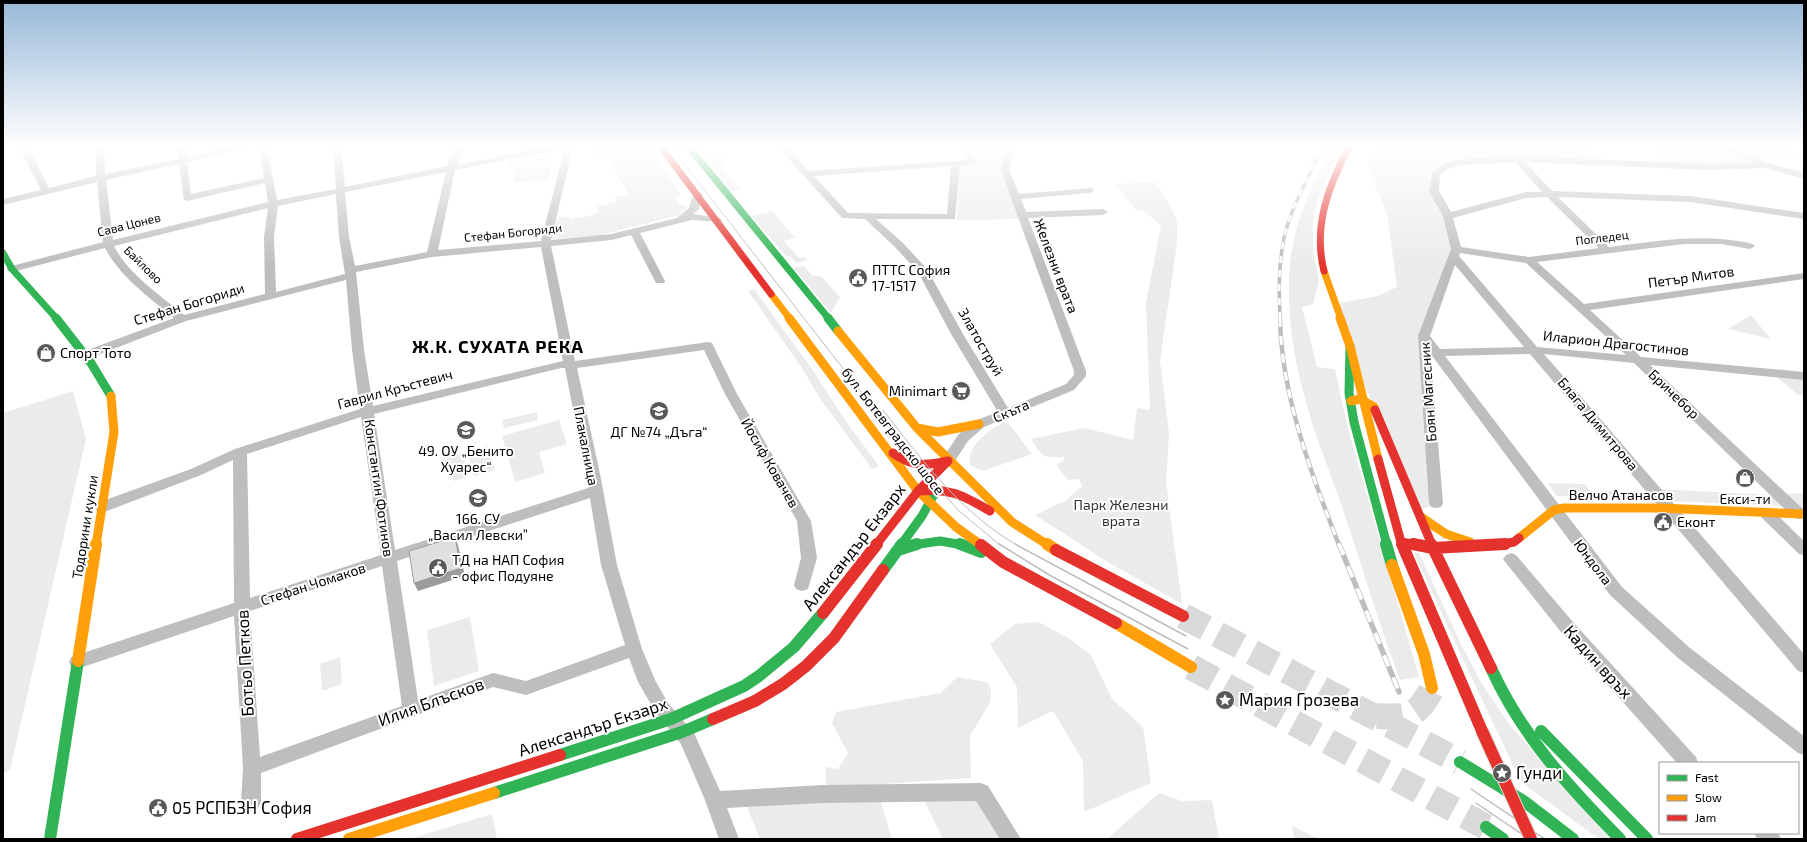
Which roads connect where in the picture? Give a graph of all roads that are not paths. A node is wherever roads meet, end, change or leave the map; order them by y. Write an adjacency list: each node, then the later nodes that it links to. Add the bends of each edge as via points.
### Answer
1 (44, 186): 21 (street)
2 (66, 186): 21 (street)
3 (102, 186): 36 (street, Байлово)
4 (186, 186): 5 (street, via 187,198)
5 (240, 186)
6 (269, 186): 26 (street)
7 (340, 186): 19 (street, Константин Фотинов)
8 (359, 186): 19 (street, Сава Цонев)
9 (448, 186): 40 (street)
10 (560, 186): 35 (street, Плакалница)
11 (691, 186): 22 (main road, бул. Ботевградско шосе)
12 (721, 186): 66 (main road, бул. Ботевградско шосе)
13 (818, 186): 28 (street, via 846,216)
14 (954, 186): 28 (street, via 952,217)
15 (1012, 186): 24 (street, Железни врата)
16 (1331, 186): 51 (main road, via 1321,214 1320,260)
17 (1435, 186): 30 (street, via 1434,191)
18 (1542, 186): 23 (street)
19 (340, 190): 26 (street, Сава Цонев); 44 (street, Константин Фотинов)
20 (1089, 190): 24 (street)
21 (46, 191): 25 (street)
22 (697, 194): 32 (street, Стефан Богориди, via 694,209); 33 (main road, бул. Ботевградско шосе)
23 (1549, 194): 30 (street, via 1526,195); 31 (street, via 1691,199); 38 (street)
24 (1016, 196): 29 (street, Железни врата)
25 (3, 202)
26 (273, 204): 36 (street, Сава Цонев); 47 (street, via 269,237)
27 (1103, 212): 29 (street)
28 (867, 216): 64 (street, Златоструй, via 923,271 957,334)
29 (1022, 216): 58 (street, Железни врата)
30 (1448, 216): 39 (street)
31 (1804, 216)
32 (680, 220): 33 (street, Стефан Богориди, via 701,217); 34 (street, Стефан Богориди)
33 (717, 220): 67 (main road, бул. Ботевградско шосе)
34 (635, 232): 35 (street, Стефан Богориди, via 611,237); 46 (street)
35 (545, 242): 40 (street, Стефан Богориди); 57 (street, Плакалница)
36 (108, 244): 43 (street, Сава Цонев); 49 (street, Байлово, via 112,253 128,271)
37 (1750, 246): 38 (street, Погледец, via 1721,241 1684,241)
38 (1607, 251): 42 (street, Погледец)
39 (1455, 253): 42 (street, Погледец); 52 (street, Блага Димитрова); 53 (street, Боян Магесник, via 1424,336)
40 (432, 254): 44 (street, Стефан Богориди)
41 (4, 256): 43 (main road, Тодорини кукли)
42 (1529, 260): 48 (street, Бричебор)
43 (12, 269): 54 (main road, Тодорини кукли)
44 (350, 273): 47 (street, Стефан Богориди); 63 (street, Константин Фотинов, via 358,350)
45 (1804, 276): 48 (street, Петър Митов)
46 (660, 281)
47 (271, 296): 49 (street, Стефан Богориди)
48 (1582, 308): 55 (street, Бричебор)
49 (182, 319): 54 (street, Стефан Богориди)
50 (708, 346): 57 (street, Гаврил Кръстевич); 90 (street, Йосиф Ковачев, via 734,400 804,521 810,558)
51 (1350, 346): 56 (main road); 61 (main road)
52 (1535, 350): 53 (street, Иларион Драгостинов); 55 (street, Иларион Драгостинов); 76 (street, Блага Димитрова)
53 (1431, 353): 73 (street, Боян Магесник); 77 (street, Юндола)
54 (86, 355): 75 (main road, Тодорини кукли, via 103,379 112,399 114,432)
55 (1638, 360): 59 (street, Иларион Драгостинов); 79 (street, Бричебор)
56 (1355, 363): 60 (main road); 62 (main road)
57 (570, 365): 63 (street, Гаврил Кръстевич, via 561,364); 71 (street, Плакалница)
58 (1080, 371): 64 (street, Скъта, via 1078,380 1070,387)
59 (1804, 376)
60 (1364, 399): 61 (main road); 62 (main road); 82 (main road)
61 (1351, 400): 98 (main road, via 1354,422 1381,528 1424,654)
62 (1374, 407): 80 (main road)
63 (368, 411): 68 (street, Гаврил Кръстевич); 87 (street, Константин Фотинов)
64 (1005, 413): 65 (street, Скъта)
65 (979, 424): 66 (main road, via 938,432); 69 (street, Скъта, via 963,438)
66 (917, 428): 69 (main road, бул. Ботевградско шосе)
67 (884, 446): 69 (main road, via 907,464 915,466); 72 (main road, бул. Ботевградско шосе)
68 (240, 452): 75 (street, Гаврил Кръстевич, via 196,472); 91 (street, Ботьо Петков)
69 (948, 461): 70 (main road, Александър Екзарх); 72 (main road, Александър Екзарх); 81 (main road, бул. Ботевградско шосе)
70 (938, 489): 72 (main road); 74 (main road, Александър Екзарх); 81 (main road, via 956,492)
71 (595, 491): 87 (street, Стефан Чомаков); 93 (street, Плакалница, via 609,565)
72 (918, 491): 74 (main road, бул. Ботевградско шосе); 100 (main road, Александър Екзарх, via 830,605 794,647 744,686)
73 (1436, 502)
74 (930, 504): 85 (main road, Александър Екзарх); 89 (main road, бул. Ботевградско шосе)
75 (102, 507): 94 (main road, Тодорини кукли)
76 (1670, 508): 77 (main road, Велчо Атанасов); 78 (main road, Велчо Атанасов); 95 (street, Блага Димитрова)
77 (1554, 510): 83 (main road, Велчо Атанасов, via 1514,542); 101 (street, Юндола, via 1616,591 1684,653)
78 (1766, 513): 79 (main road, Велчо Атанасов); 86 (street)
79 (1801, 514)
80 (1420, 516): 83 (main road, via 1451,536); 84 (main road)
81 (1012, 522): 92 (main road, бул. Ботевградско шосе, via 1075,560)
82 (1401, 542): 84 (main road, Велчо Атанасов); 114 (main road, bridge)
83 (1487, 546): 84 (main road, Велчо Атанасов)
84 (1433, 548): 97 (main road)
85 (898, 550): 89 (main road, via 918,542 944,541 970,547); 100 (main road, Александър Екзарх, via 834,638 806,666 755,701)
86 (1804, 550)
87 (389, 558): 91 (street, Стефан Чомаков); 99 (street, Константин Фотинов)
88 (1511, 559): 103 (street, Кадин връх, via 1567,628)
89 (1003, 562): 96 (main road, бул. Ботевградско шосе, via 1088,607)
90 (802, 585)
91 (242, 607): 94 (street, Стефан Чомаков); 104 (street, Ботьо Петков)
92 (1183, 616)
93 (634, 649): 99 (street, Илия Блъсков, via 526,688 492,680); 100 (street, Плакалница, via 646,682)
94 (77, 662): 108 (main road, Тодорини кукли)
95 (1804, 666)
96 (1191, 667)
97 (1494, 677): 116 (main road, via 1507,702 1538,747 1575,792); 117 (main road, via 1533,722)
98 (1432, 688)
99 (411, 709): 104 (street, Илия Блъсков)
100 (676, 725): 105 (street, Плакалница, via 688,739); 109 (main road, Александър Екзарх); 110 (main road, Александър Екзарх)
101 (1804, 747)
102 (1460, 762): 115 (main road, via 1524,802)
103 (1688, 762)
104 (252, 768): 106 (street, Ботьо Петков)
105 (715, 800): 111 (street, Плакалница); 112 (street, via 823,794 981,792)
106 (251, 802)
107 (1486, 827): 113 (main road)
108 (50, 839)
109 (297, 839)
110 (349, 839)
111 (729, 839)
112 (1011, 839)
113 (1503, 839)
114 (1531, 839)
115 (1574, 839)
116 (1620, 839)
117 (1647, 839)

